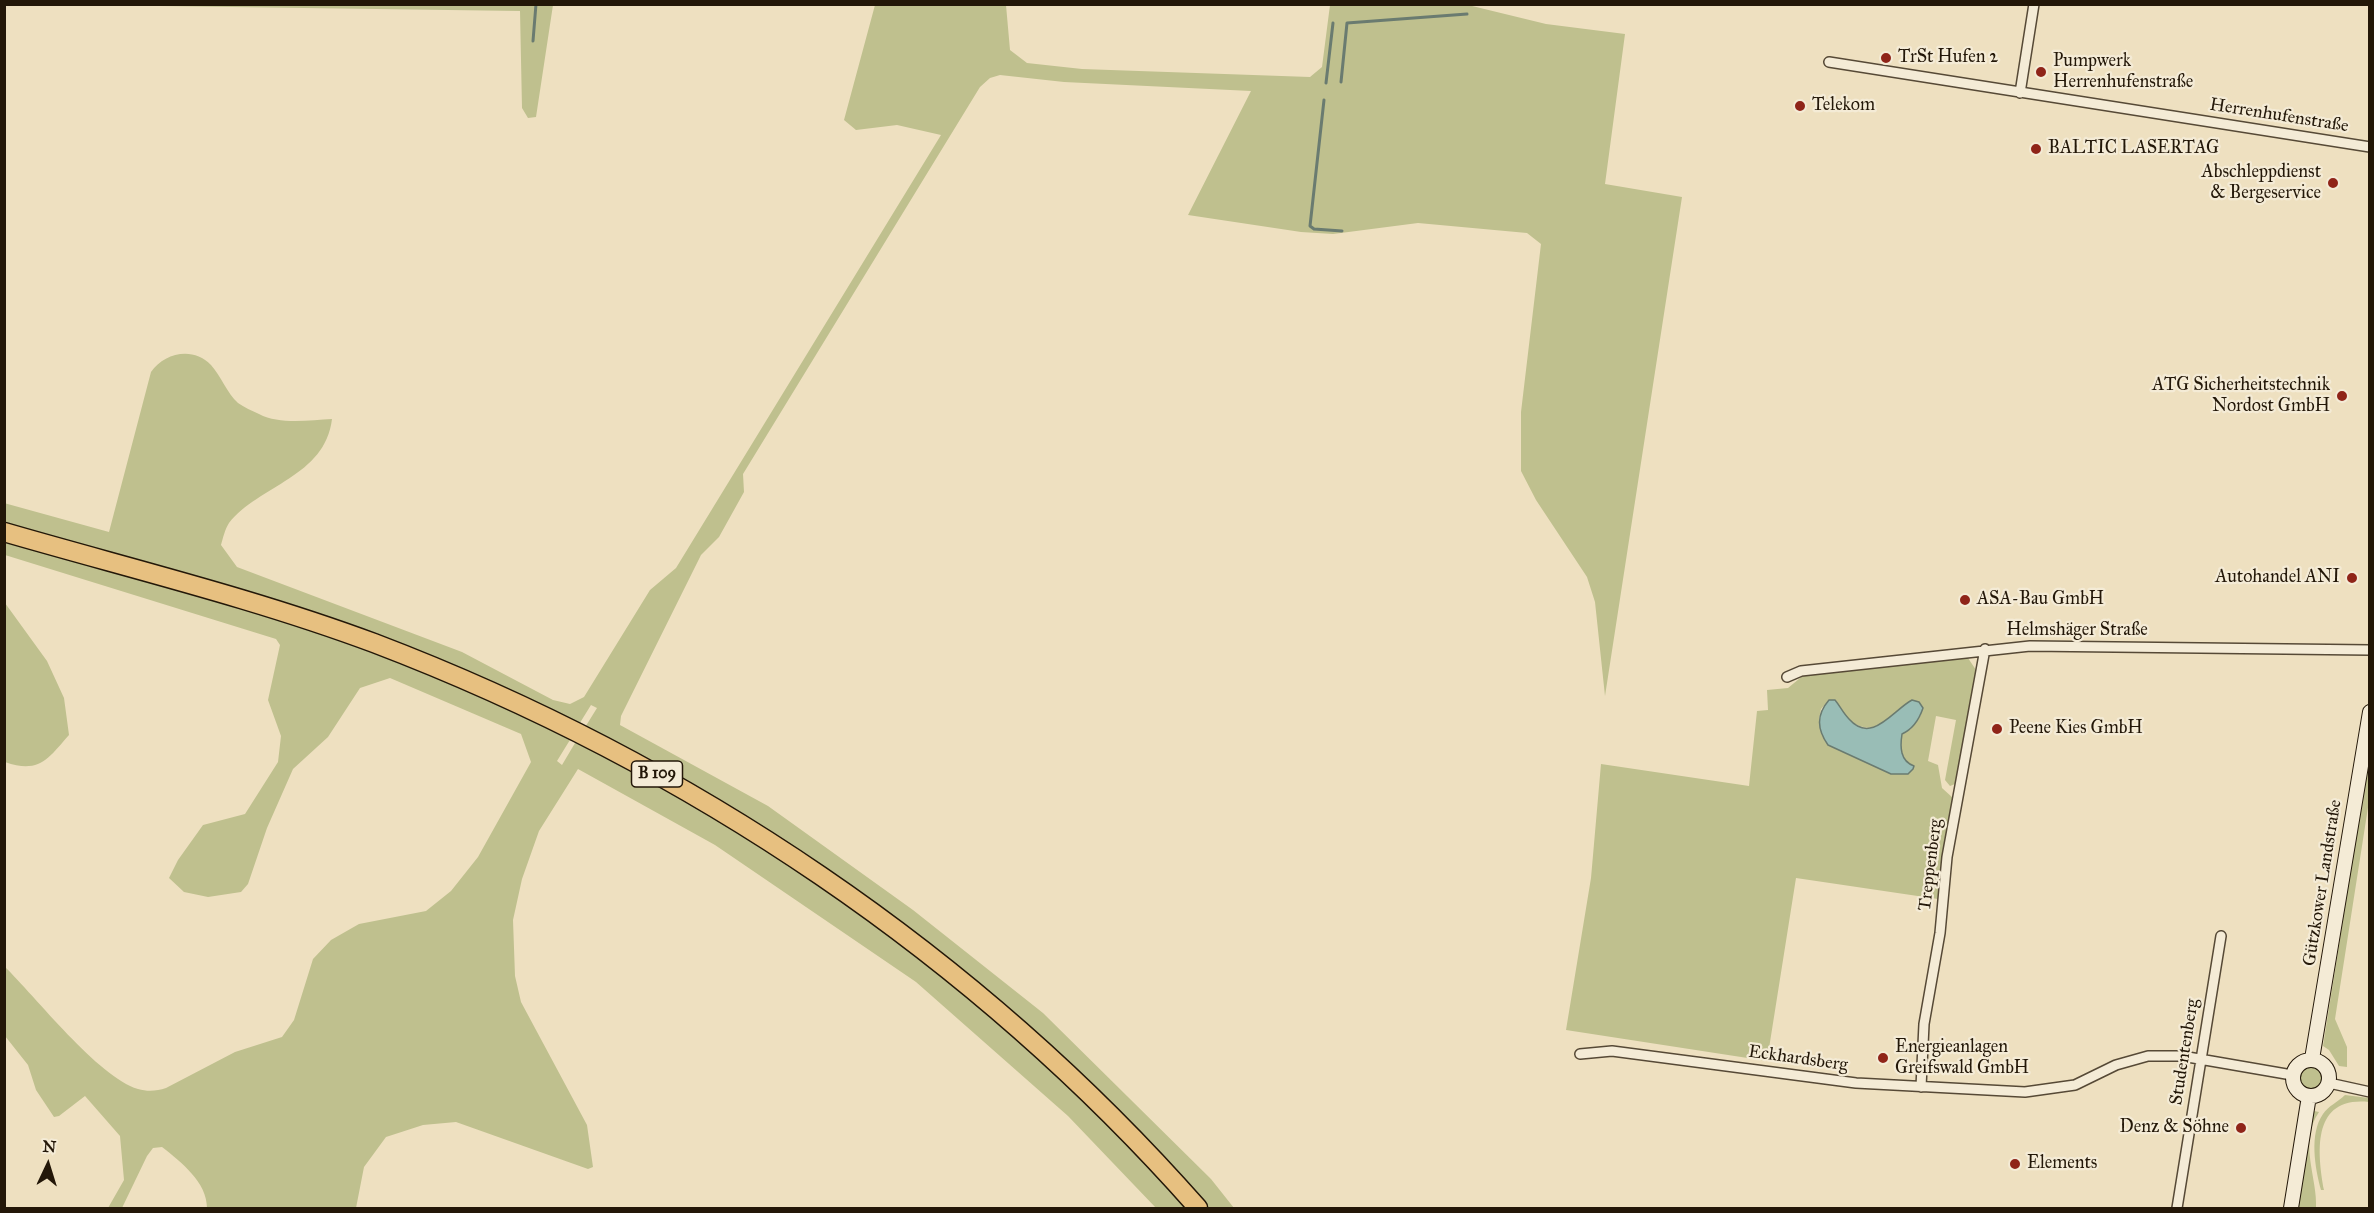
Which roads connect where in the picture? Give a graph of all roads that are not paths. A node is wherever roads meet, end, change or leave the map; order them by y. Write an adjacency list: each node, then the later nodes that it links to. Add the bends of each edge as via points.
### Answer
1 (2034, 4): 3 (street)
2 (1829, 62): 3 (street, Herrenhufenstraße)
3 (2020, 93): 4 (street, Herrenhufenstraße)
4 (2370, 147)
5 (4, 532): 19 (highway, B 109, via 220,592 375,644 536,712 682,788 828,880 983,998 1089,1093)
6 (1985, 649): 7 (street, Helmshäger Straße, via 2030,646); 8 (street, Helmshäger Straße, via 1801,671); 16 (street, Treppenberg, via 1947,857 1940,933 1924,1024)
7 (2370, 650)
8 (1787, 677)
9 (2370, 712): 12 (main road, Gützkower Landstraße)
10 (2221, 936): 13 (street, Studentenberg)
11 (1580, 1054): 16 (street, Eckhardsberg, via 1612,1051 1804,1077)
12 (2312, 1059): 14 (main road, via 2297,1065); 15 (main road, via 2326,1067)
13 (2200, 1060): 14 (street, Eckhardsberg); 16 (street, Eckhardsberg, via 2148,1056 2122,1063 2075,1085 2043,1092); 20 (street, Studentenberg)
14 (2292, 1075): 18 (main road, via 2294,1086)
15 (2329, 1083): 17 (street); 18 (main road, via 2319,1095)
16 (1921, 1087)
17 (2370, 1092)
18 (2309, 1096): 21 (main road)
19 (1198, 1209)
20 (2177, 1209)
21 (2291, 1209)

